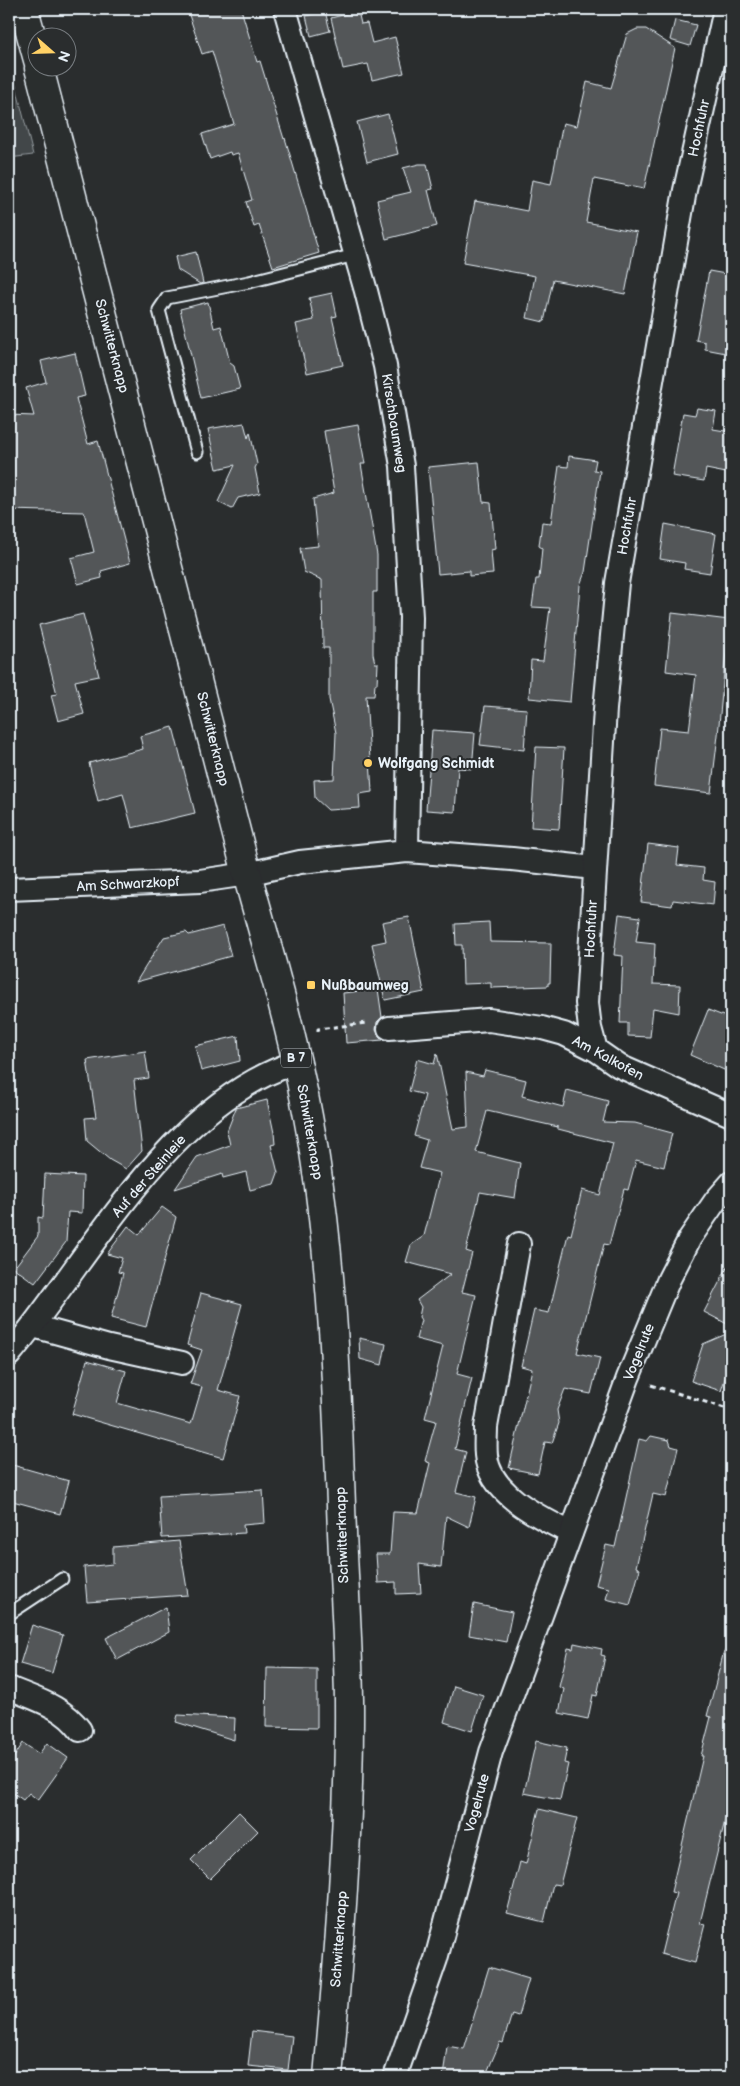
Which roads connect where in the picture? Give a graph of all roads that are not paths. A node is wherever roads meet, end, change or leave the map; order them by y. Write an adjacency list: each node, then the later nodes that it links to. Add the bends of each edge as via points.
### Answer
1 (24, 9): 4 (main road)
2 (285, 9): 6 (street, Kirschbaumweg)
3 (725, 9): 9 (street, Hochfuhr, via 685,190 617,583)
4 (29, 28)
5 (43, 78): 10 (main road, Schwitterknapp / B 7)
6 (355, 255): 7 (lane, via 249,282 167,298 159,310); 8 (street, Kirschbaumweg, via 385,366 402,466 411,617)
7 (196, 452)
8 (407, 851): 9 (street); 10 (street, via 300,862)
9 (594, 868): 13 (street, Hochfuhr, via 587,1003)
10 (247, 874): 11 (street, Am Schwarzkopf, via 200,881); 14 (main road, Schwitterknapp / B 7)
11 (9, 889)
12 (389, 1028): 13 (street, Am Kalkofen, via 489,1020 564,1034)
13 (596, 1050): 15 (street, Am Kalkofen, via 619,1066)
14 (297, 1062): 18 (street, Auf der Steinleie, via 270,1072 227,1096 207,1112 166,1154 113,1217); 26 (main road, Schwitterknapp / B 7, via 324,1216 335,1336 349,1698 343,1897)
15 (731, 1115)
16 (731, 1182): 21 (street, Vogelrute, via 690,1238 668,1279)
17 (519, 1244): 21 (street, via 486,1427 486,1456 491,1473 507,1494 537,1517)
18 (33, 1326): 19 (street, Auf der Steinleie); 20 (street)
19 (9, 1355)
20 (182, 1363)
21 (571, 1533): 27 (street, Vogelrute, via 491,1752 436,1959)
22 (62, 1579): 23 (lane)
23 (9, 1614)
24 (9, 1688): 25 (street, via 60,1709)
25 (80, 1730)
26 (328, 2077)
27 (395, 2077)

